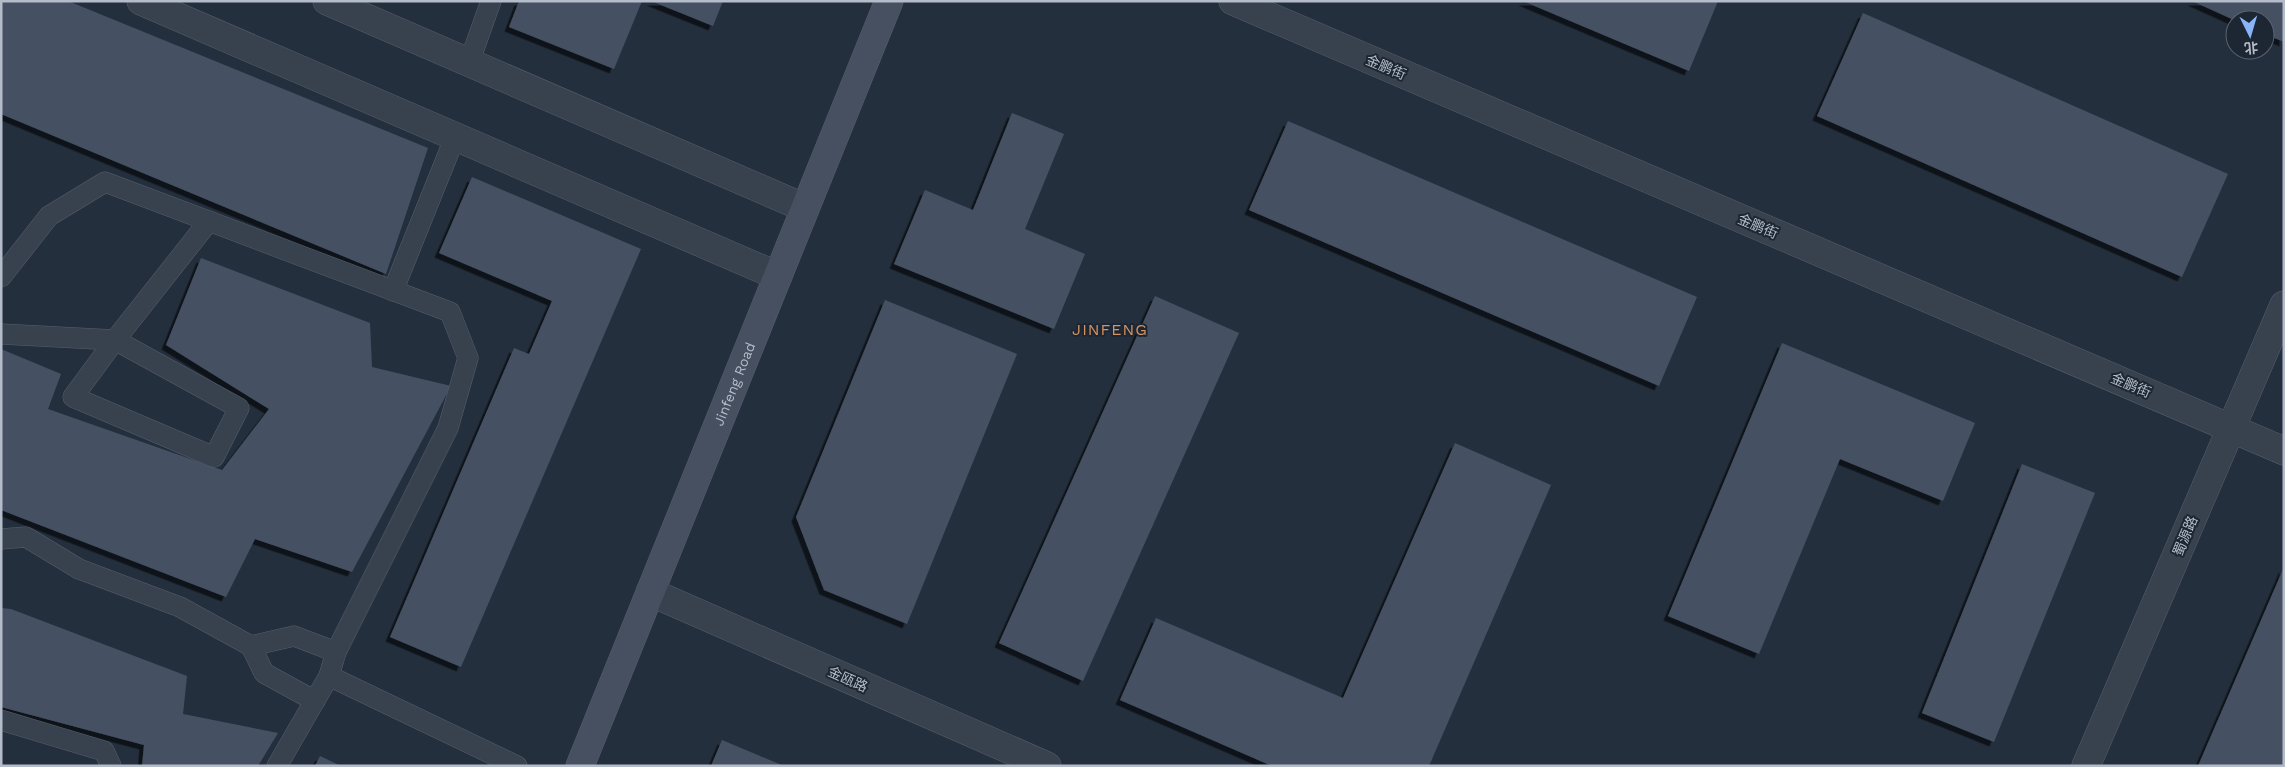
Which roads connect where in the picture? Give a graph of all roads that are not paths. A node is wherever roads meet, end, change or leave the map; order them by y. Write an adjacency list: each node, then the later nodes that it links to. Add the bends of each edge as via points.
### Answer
1 (141, 1): 7 (street)
2 (327, 1): 6 (street)
3 (491, 1): 6 (lane)
4 (889, 1): 8 (street, Jinfeng Road)
5 (1233, 1): 16 (street, 金鹏街)
6 (469, 63): 8 (street)
7 (455, 137): 10 (street); 12 (lane)
8 (805, 208): 10 (street, Jinfeng Road)
9 (209, 221): 11 (lane, via 105,182 49,216); 12 (lane); 15 (lane)
10 (778, 276): 19 (street, Jinfeng Road)
11 (1, 277)
12 (393, 291): 21 (lane, via 450,312 468,358 448,428)
13 (2284, 305): 16 (street, 蜀源路)
14 (1, 334): 15 (lane)
15 (116, 340): 15 (lane, via 239,408 214,457 73,397)
16 (2231, 428): 17 (street, 金鹏街); 30 (street, 蜀源路)
17 (2284, 451)
18 (1, 539): 20 (lane, via 26,538 79,569 180,607)
19 (650, 592): 28 (street, Jinfeng Road); 29 (street, 金瓯路)
20 (251, 646): 21 (lane, via 294,636); 23 (lane, via 264,673)
21 (336, 652): 22 (lane)
22 (329, 676): 23 (lane); 27 (lane)
23 (315, 701): 26 (lane)
24 (1, 720): 25 (lane, via 104,751)
25 (111, 766)
26 (277, 766)
27 (517, 766)
28 (580, 766)
29 (1047, 766)
30 (2086, 766)

